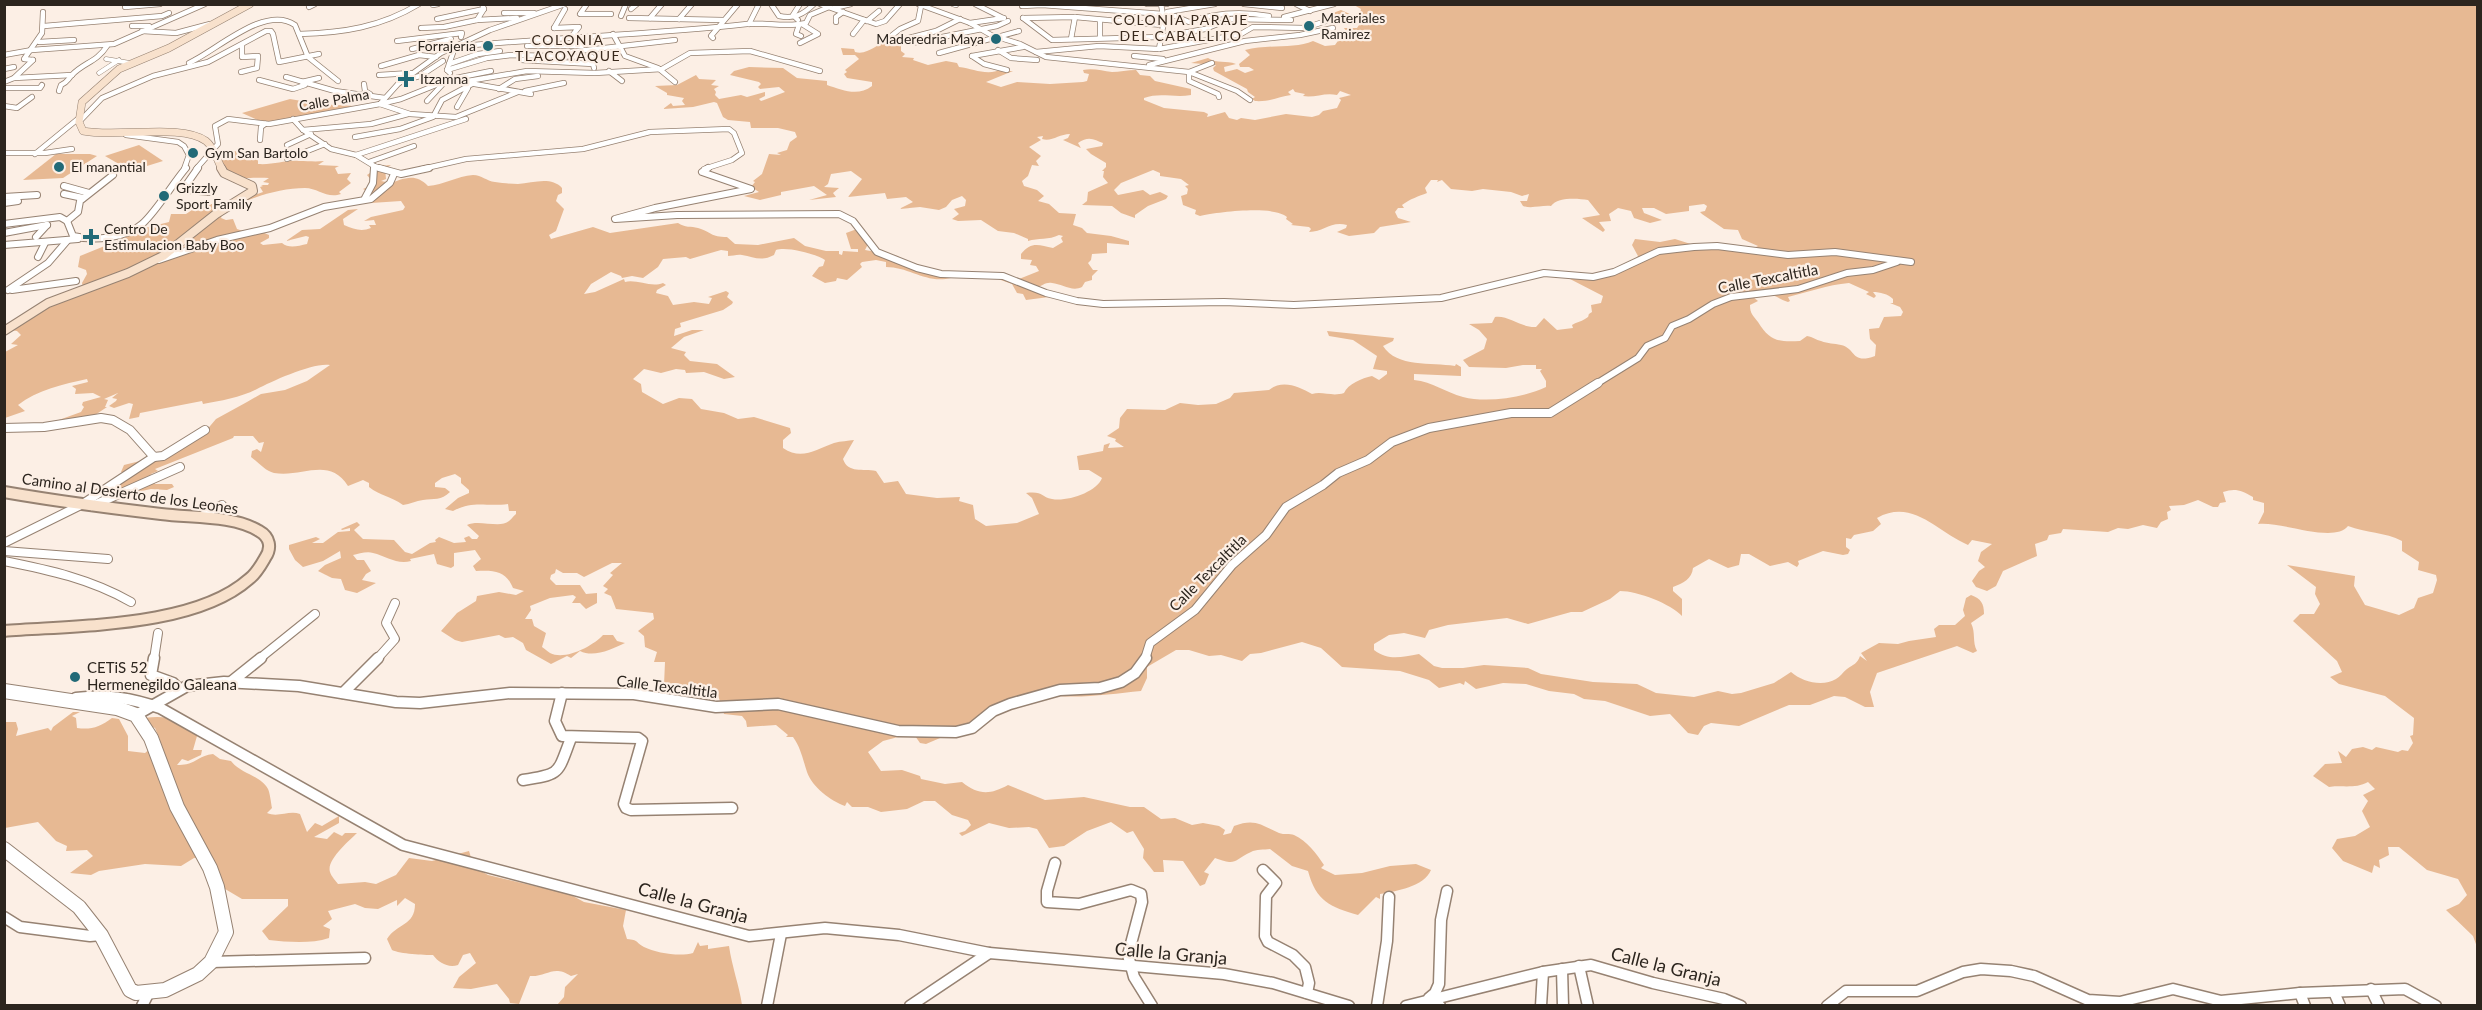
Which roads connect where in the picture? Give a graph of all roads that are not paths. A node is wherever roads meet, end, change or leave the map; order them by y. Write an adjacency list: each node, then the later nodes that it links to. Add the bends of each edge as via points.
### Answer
1 (160, 4): 29 (street)
2 (196, 4): 47 (street)
3 (205, 4): 68 (street)
4 (250, 4): 66 (main road)
5 (419, 4): 92 (street, via 378,25)
6 (586, 4): 45 (street, via 580,14)
7 (626, 4): 48 (street)
8 (637, 4): 34 (street)
9 (663, 4): 53 (street)
10 (692, 4): 58 (street)
11 (738, 4): 63 (street)
12 (759, 4): 76 (street)
13 (771, 4): 54 (street, via 779,16)
14 (800, 4): 54 (street)
15 (814, 4): 54 (street)
16 (820, 4): 33 (street)
17 (851, 4): 33 (street)
18 (900, 4): 64 (street, via 883,23)
19 (975, 4): 61 (street)
20 (1147, 4): 26 (street)
21 (1215, 4): 46 (street)
22 (1244, 4): 28 (street)
23 (1296, 4): 39 (street)
24 (543, 5): 30 (street)
25 (922, 5): 44 (street); 109 (street, via 918,21)
26 (1163, 5): 46 (street)
27 (1334, 5): 39 (street)
28 (1281, 6): 55 (street)
29 (125, 7)
30 (557, 7): 31 (street, Calle Palma); 43 (street, Calle Palma)
31 (565, 7): 97 (street, via 554,28 579,27)
32 (1022, 7): 37 (street)
33 (831, 8): 41 (street); 78 (street, via 810,15)
34 (631, 9)
35 (449, 10): 36 (street)
36 (481, 10): 43 (street); 56 (street); 62 (street)
37 (1124, 10): 46 (street); 70 (street)
38 (879, 11): 64 (street)
39 (1310, 11): 55 (street)
40 (43, 12): 75 (street)
41 (843, 12): 64 (street); 69 (street)
42 (1104, 12): 65 (street)
43 (539, 13): 57 (street, Calle Palma)
44 (940, 13): 59 (street); 60 (street)
45 (611, 14)
46 (1163, 14): 72 (street); 79 (street)
47 (162, 16): 68 (street); 75 (street)
48 (621, 16)
49 (1143, 16): 74 (street)
50 (1075, 17): 65 (street); 106 (street); 106 (street, via 1023,18 1052,40)
51 (82, 18): 75 (street)
52 (629, 18): 53 (street)
53 (650, 18): 58 (street)
54 (795, 18): 78 (street)
55 (1289, 18): 72 (street, via 1238,11); 84 (street); 100 (street, via 1231,19 1205,29)
56 (437, 19)
57 (520, 19): 62 (street); 102 (street, Calle Palma)
58 (679, 19): 63 (street)
59 (932, 19)
60 (960, 19): 73 (street); 105 (street, via 936,31)
61 (1006, 19): 73 (street); 87 (street)
62 (477, 20): 85 (street)
63 (723, 20): 83 (street)
64 (866, 20): 95 (street)
65 (1102, 20): 70 (street); 99 (street)
66 (218, 21): 89 (street, via 176,33); 142 (main road, via 169,48)
67 (1326, 21): 84 (street)
68 (160, 22): 81 (street)
69 (836, 22)
70 (1123, 22): 71 (street)
71 (1131, 22): 74 (street); 104 (street)
72 (1189, 22): 80 (street)
73 (970, 23): 87 (street)
74 (1143, 23): 79 (street)
75 (44, 24): 112 (street)
76 (749, 24): 77 (street); 83 (street)
77 (776, 24): 78 (street); 88 (street)
78 (800, 24): 96 (street, via 796,34); 113 (street, via 818,34)
79 (1162, 25): 100 (street)
80 (1195, 25)
81 (153, 26): 82 (street); 89 (street)
82 (132, 27)
83 (717, 27): 90 (street); 103 (street)
84 (1307, 27): 126 (street, via 1253,27 1241,34)
85 (421, 28)
86 (1332, 28): 141 (street, via 1241,42)
87 (983, 29): 98 (street); 115 (street)
88 (765, 30)
89 (142, 31): 117 (street)
90 (684, 31): 94 (street); 108 (street)
91 (1019, 31): 98 (street)
92 (336, 33): 93 (street); 110 (street)
93 (299, 34): 133 (street); 156 (street, via 290,21 251,24 195,61)
94 (613, 34): 97 (street); 123 (street)
95 (853, 34)
96 (801, 36)
97 (571, 37): 127 (street)
98 (999, 37): 119 (street); 137 (street, via 939,54)
99 (1100, 37): 104 (street); 106 (street)
100 (1160, 37): 104 (street); 126 (street)
101 (461, 38): 102 (street); 111 (street, via 462,33); 125 (street)
102 (468, 38): 121 (street, Calle Palma)
103 (713, 38)
104 (1125, 38)
105 (905, 39)
106 (1071, 39)
107 (74, 40): 112 (street)
108 (675, 40): 120 (street); 123 (street)
109 (886, 40)
110 (339, 41)
111 (398, 41)
112 (39, 42): 124 (street)
113 (800, 43)
114 (759, 44): 129 (street)
115 (912, 44)
116 (242, 45): 133 (street, via 269,31 279,62); 156 (street, via 208,62); 157 (street, via 242,57 258,59 257,68)
117 (107, 46): 124 (street); 161 (street, via 100,57)
118 (583, 46): 127 (street)
119 (1025, 46): 128 (street); 130 (street)
120 (669, 47)
121 (454, 48): 122 (street); 127 (street); 135 (street, Calle Palma); 148 (street)
122 (481, 48)
123 (620, 48): 127 (street); 150 (street, via 625,56)
124 (32, 49): 131 (street); 165 (street, via 24,59 33,62)
125 (412, 49)
126 (1160, 49): 130 (street, via 1099,45)
127 (524, 50): 144 (street); 144 (street, via 592,57); 148 (street); 153 (street, via 518,67)
128 (998, 50): 139 (street, via 1011,58); 151 (street, via 972,56)
129 (755, 52): 150 (street, via 685,54); 155 (street)
130 (1034, 52): 146 (street, via 1051,58)
131 (4, 54)
132 (319, 54): 133 (street)
133 (309, 56): 169 (street)
134 (1134, 56): 141 (street)
135 (436, 57): 145 (street, via 419,55); 160 (street, Calle Palma)
136 (106, 59): 138 (street)
137 (945, 59)
138 (119, 60): 142 (street); 159 (street)
139 (1037, 60)
140 (443, 61): 170 (street, via 420,76)
141 (1174, 61): 146 (street)
142 (130, 63): 199 (main road, via 84,99)
143 (1212, 63): 158 (street)
144 (593, 64): 154 (street, via 594,68)
145 (381, 66)
146 (1141, 66): 158 (street)
147 (14, 67): 149 (street)
148 (448, 67): 167 (street)
149 (4, 69)
150 (662, 69): 154 (street); 175 (street)
151 (1007, 70)
152 (491, 71): 167 (street)
153 (527, 71): 154 (street); 174 (street)
154 (609, 71): 171 (street)
155 (820, 71)
156 (166, 72): 199 (street, via 102,98)
157 (241, 72)
158 (1189, 72): 187 (street, via 1189,81); 191 (street)
159 (99, 73)
160 (412, 73): 162 (street); 170 (street, Calle Palma)
161 (72, 75): 165 (street); 183 (street)
162 (379, 75)
163 (538, 76): 181 (street, via 514,79)
164 (286, 77): 176 (street)
165 (14, 78): 172 (street)
166 (319, 78): 176 (street)
167 (451, 79): 173 (street); 174 (street)
168 (259, 80): 176 (street, via 293,89)
169 (339, 81)
170 (403, 81): 189 (street, Calle Palma)
171 (622, 81)
172 (4, 82)
173 (445, 82): 190 (street); 192 (street)
174 (462, 82): 180 (street)
175 (675, 82)
176 (303, 84): 186 (street)
177 (364, 84): 186 (street, via 370,94)
178 (564, 84): 184 (street)
179 (42, 85): 182 (street)
180 (470, 86): 181 (street); 194 (street); 196 (street, via 442,100)
181 (499, 89): 184 (street)
182 (6, 90)
183 (59, 91)
184 (519, 92): 185 (street); 196 (street, via 456,117)
185 (531, 94)
186 (365, 97): 189 (street)
187 (1219, 97)
188 (32, 98): 193 (street, via 17,108)
189 (385, 98): 192 (street, Calle Palma)
190 (427, 100)
191 (1250, 100)
192 (380, 104): 195 (street); 197 (street, Calle Palma)
193 (4, 106)
194 (457, 107)
195 (410, 114): 196 (street); 201 (street, via 379,123)
196 (433, 117): 204 (street, via 400,129)
197 (293, 119): 200 (street, Calle Palma); 201 (street)
198 (466, 119): 213 (street)
199 (79, 120): 203 (main road, via 81,129 88,132); 212 (street)
200 (265, 124): 205 (street); 210 (street, Calle Palma, via 240,118 222,121 215,126 218,140)
201 (303, 130): 202 (street)
202 (310, 134): 206 (street); 207 (street)
203 (124, 135): 210 (main road, via 191,134); 235 (street, via 178,142 184,146 189,161 141,225 115,236)
204 (355, 137)
205 (260, 140)
206 (325, 144): 213 (street); 214 (street)
207 (287, 145)
208 (414, 146): 215 (street)
209 (72, 149): 212 (street)
210 (214, 149): 220 (street, Calle Palma, via 186,184 189,190); 240 (main road, via 224,173 252,186 252,191)
211 (4, 153): 212 (street)
212 (34, 155)
213 (356, 155): 215 (street)
214 (286, 159)
215 (369, 162): 216 (street)
216 (374, 166): 218 (street); 226 (street, via 373,183)
217 (113, 174): 221 (street)
218 (394, 174): 240 (street, via 390,183 371,199 324,207 270,228 217,240); 265 (street, Calle Texcaltitla, via 466,159 583,149 650,132 729,129 742,153 702,172 746,186 749,191 615,219 838,214 854,221 878,252 917,268 941,274 1003,276 1046,293 1103,304 1294,305 1441,298 1544,273 1593,277 1614,272 1659,251 1694,247 1788,255 1835,252 1911,262 1847,273 1798,289 1722,300 1672,326 1665,338 1647,346 1638,358 1550,413 1511,413 1429,428 1392,442 1286,507 1273,527 1232,565 1195,610 1150,643 1145,660 1135,673 1111,686 1060,690 1010,704 993,711 972,728 956,732 898,731 777,704 716,707 634,694)
219 (64, 186): 221 (street)
220 (209, 192)
221 (89, 193): 225 (street)
222 (64, 194): 225 (street)
223 (37, 195): 224 (street)
224 (4, 197)
225 (83, 198): 230 (street, via 78,212)
226 (365, 198)
227 (18, 201): 228 (street)
228 (4, 202)
229 (54, 216): 230 (street); 231 (street); 232 (street)
230 (67, 220): 235 (street, via 71,234)
231 (4, 224)
232 (47, 225): 233 (street); 234 (street)
233 (4, 233)
234 (36, 237)
235 (84, 239): 236 (street)
236 (68, 241): 237 (street); 242 (street, via 48,263)
237 (45, 243): 238 (street); 239 (street)
238 (4, 246)
239 (38, 256)
240 (150, 263): 243 (main road, via 48,303)
241 (76, 281): 242 (street)
242 (6, 290)
243 (4, 331)
244 (4, 428): 246 (street, via 112,420 130,430)
245 (206, 430): 246 (street)
246 (156, 457): 250 (street)
247 (180, 467): 250 (street)
248 (4, 492): 250 (main road, Camino al Desierto de los Leones)
249 (222, 505): 251 (street)
250 (86, 506): 251 (main road, Camino al Desierto de los Leones); 252 (street)
251 (196, 519): 259 (main road, Camino al Desierto de los Leones, via 257,529 269,540 270,549 258,571 229,594 172,616)
252 (4, 543)
253 (4, 551): 254 (street)
254 (108, 558)
255 (6, 563): 256 (street, via 56,571 107,588)
256 (131, 602)
257 (395, 603): 264 (street, via 386,623 395,639 393,644)
258 (315, 614): 261 (street)
259 (4, 631)
260 (158, 633): 262 (street, via 151,675 173,683)
261 (231, 682): 262 (street, Calle Texcaltitla); 264 (street, Calle Texcaltitla)
262 (178, 689): 267 (street, Calle Texcaltitla)
263 (4, 691): 266 (street)
264 (343, 693): 265 (street, Calle Texcaltitla, via 420,703 510,693)
265 (562, 693): 269 (street, via 554,717 555,728 562,736)
266 (68, 700): 267 (street, Calle la Granja, via 98,695 122,697); 268 (street)
267 (149, 706): 268 (street, Calle Texcaltitla); 278 (street, Calle la Granja, via 179,716 403,845 749,936)
268 (136, 715): 282 (street, via 151,738 177,807 217,887 226,932)
269 (571, 738): 270 (street, via 558,772); 271 (street, via 641,739 626,808)
270 (523, 780)
271 (732, 808)
272 (4, 849): 279 (street, via 64,893)
273 (1055, 863): 284 (street, via 1047,902 1061,905 1096,901 1131,890 1141,894 1128,955)
274 (1263, 870): 290 (street, via 1276,883 1266,896 1265,936 1268,942 1287,949 1302,961 1310,975)
275 (1447, 891): 292 (street, via 1439,984)
276 (1389, 897): 300 (street)
277 (4, 917): 279 (street, via 20,927)
278 (781, 934): 280 (street, Calle la Granja, via 836,929 899,935); 296 (street)
279 (101, 935): 288 (street, via 130,990)
280 (989, 953): 284 (street, Calle la Granja); 297 (street)
281 (365, 958): 282 (street)
282 (211, 962): 288 (street, via 180,984)
283 (1579, 966): 285 (street, Calle la Granja); 305 (street); 306 (street, Calle la Granja, via 1591,965)
284 (1130, 967): 290 (street, Calle la Granja, via 1224,974); 298 (street)
285 (1562, 969): 286 (street, Calle la Granja); 304 (street)
286 (1543, 972): 292 (street, Calle la Granja); 303 (street)
287 (2371, 989): 289 (street); 310 (street); 311 (street, via 2404,989)
288 (149, 992): 295 (street)
289 (2334, 992): 291 (street); 309 (street)
290 (1307, 993): 299 (street, Calle la Granja)
291 (2300, 993): 293 (street); 308 (street)
292 (1430, 998): 301 (street, Calle la Granja); 302 (street)
293 (2253, 1001): 294 (street, via 2221,1001 2173,989 2120,1002)
294 (2092, 1003): 307 (street, via 2034,976 1982,969 1963,972 1917,991 1846,991)
295 (142, 1005)
296 (767, 1005)
297 (910, 1005)
298 (1152, 1005)
299 (1349, 1005)
300 (1377, 1005)
301 (1406, 1005)
302 (1440, 1005)
303 (1541, 1005)
304 (1563, 1005)
305 (1588, 1005)
306 (1741, 1005)
307 (1827, 1005)
308 (2305, 1005)
309 (2340, 1005)
310 (2379, 1005)
311 (2436, 1005)

